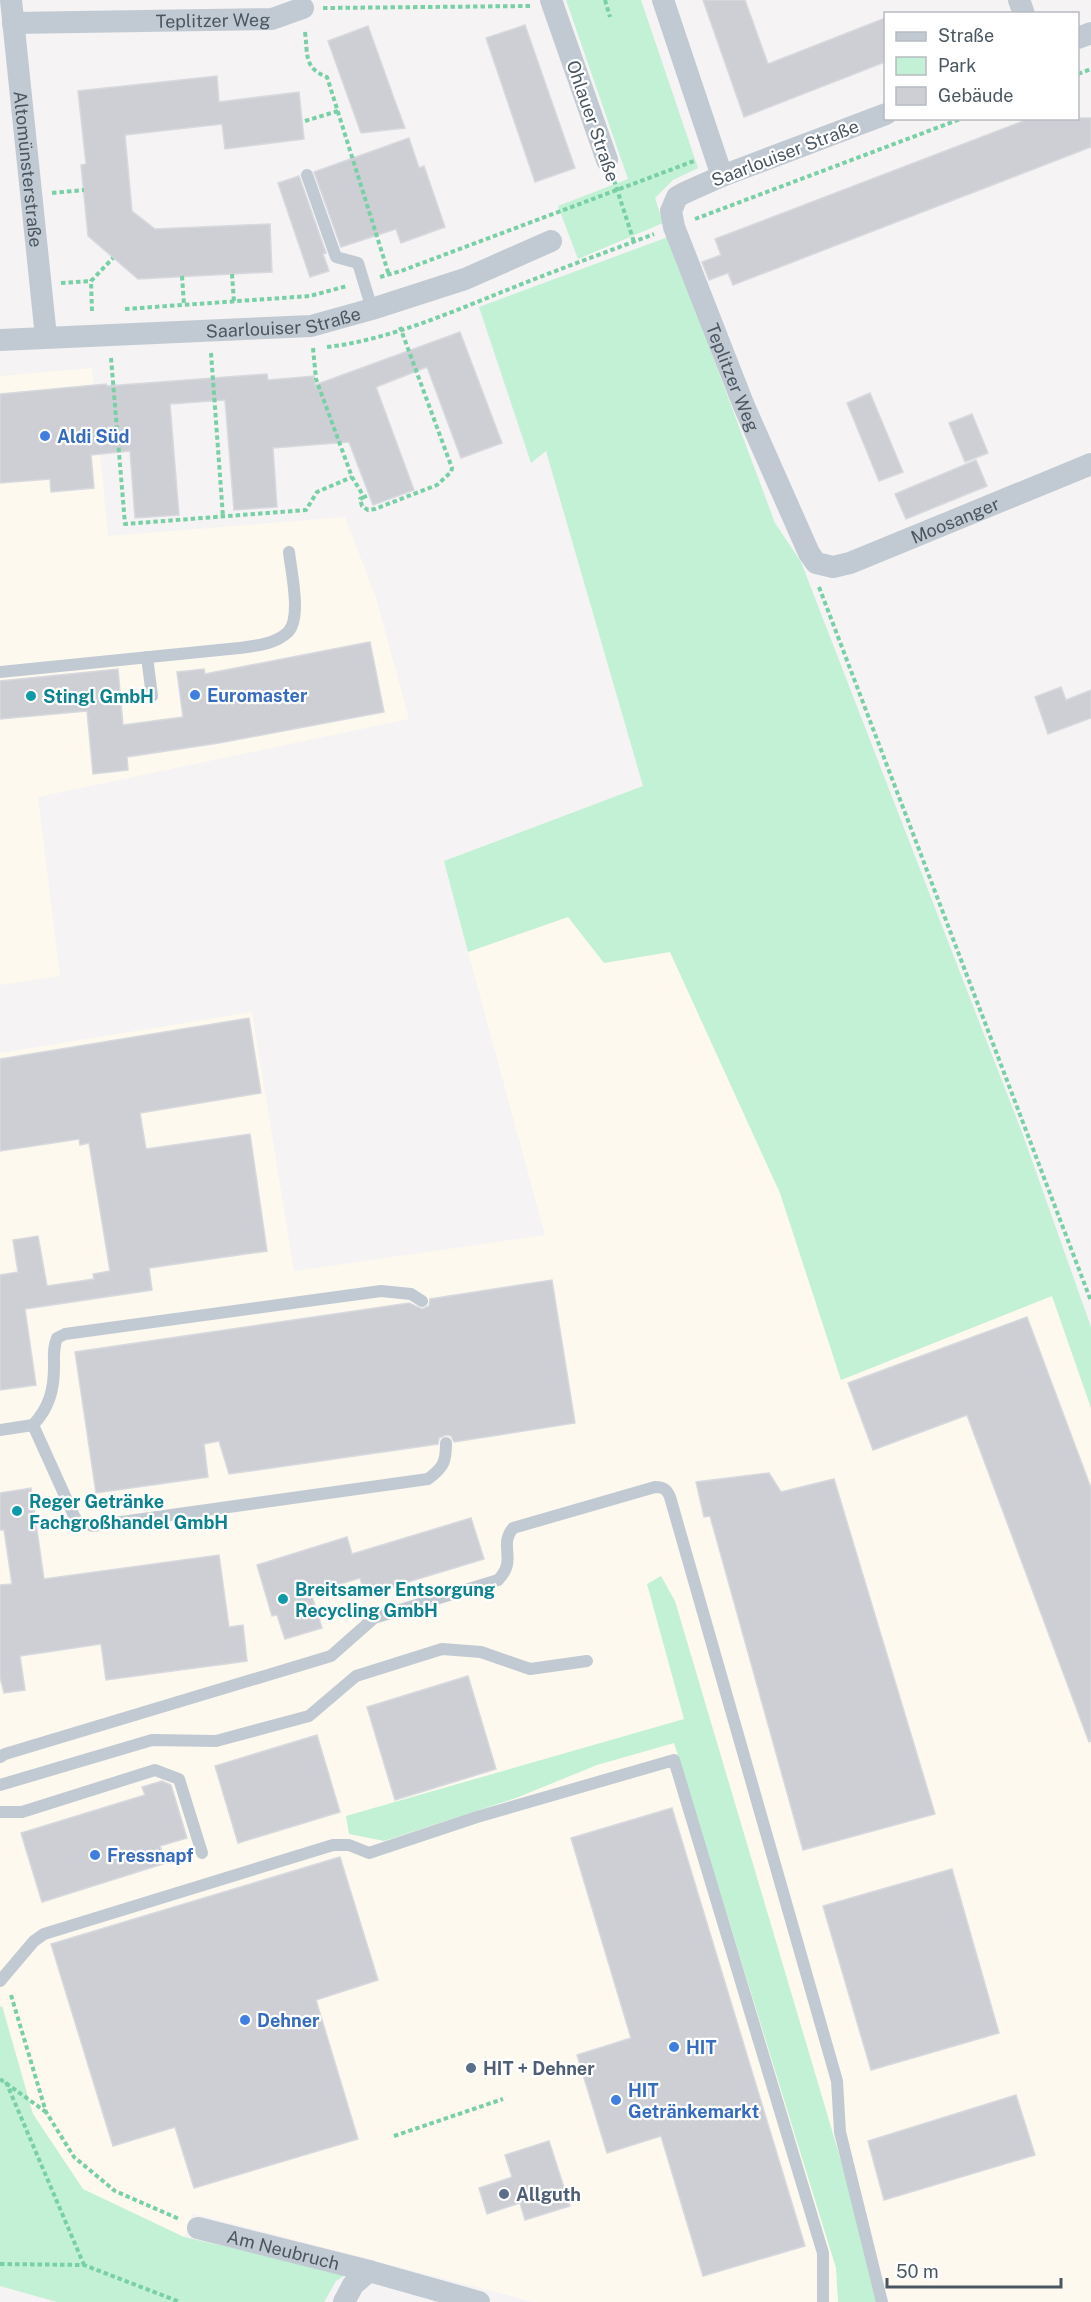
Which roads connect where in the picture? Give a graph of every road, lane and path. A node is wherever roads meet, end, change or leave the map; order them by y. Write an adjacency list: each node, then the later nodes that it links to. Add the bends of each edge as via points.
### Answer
1 (11, 0): 7 (street, Altomünsterstraße)
2 (605, 0): 6 (path)
3 (663, 0): 12 (street)
4 (552, 3): 5 (path); 13 (street, Ohlauer Straße)
5 (303, 8): 7 (street, Teplitzer Weg, via 272,19); 8 (path, via 307,59 315,73 327,77)
6 (610, 17)
7 (13, 23): 19 (street, Altomünsterstraße)
8 (338, 111): 11 (path); 26 (path)
9 (884, 114): 15 (street, Saarlouiser Straße)
10 (958, 120): 20 (path)
11 (305, 121)
12 (714, 154): 15 (street); 16 (path)
13 (607, 160): 16 (path, Ohlauer Straße)
14 (307, 175): 29 (lane, via 336,257 358,263)
15 (722, 176): 18 (street, Saarlouiser Straße)
16 (617, 189): 22 (path, Ohlauer Straße); 26 (path)
17 (84, 190): 19 (path)
18 (684, 193): 20 (street, Teplitzer Weg, via 677,197 671,211)
19 (32, 195): 30 (street, Altomünsterstraße)
20 (674, 227): 22 (path); 47 (street, Teplitzer Weg, via 744,406)
21 (551, 241): 33 (street, Saarlouiser Straße, via 465,279)
22 (634, 242): 24 (path)
23 (113, 258): 28 (path)
24 (586, 259)
25 (232, 274): 31 (path)
26 (389, 274): 29 (path)
27 (183, 276): 32 (path)
28 (90, 281): 30 (path); 35 (path, via 92,312)
29 (364, 281): 31 (path, via 310,296); 33 (lane)
30 (41, 285): 39 (street, Altomünsterstraße)
31 (234, 302): 32 (path)
32 (184, 305): 34 (path)
33 (382, 306): 36 (street, Saarlouiser Straße); 44 (path, via 452,468 437,485 375,509 362,506 360,499)
34 (115, 310)
35 (103, 311)
36 (311, 326): 37 (street, Saarlouiser Straße); 42 (path, via 316,379)
37 (210, 332): 38 (street, Saarlouiser Straße); 45 (path)
38 (110, 335): 39 (street, Saarlouiser Straße); 45 (path, via 125,524)
39 (46, 338): 40 (street, Saarlouiser Straße)
40 (0, 340)
41 (1091, 464): 47 (street, Moosanger, via 850,563 832,567)
42 (352, 477): 44 (path); 45 (path, via 317,492 306,510)
43 (369, 495): 44 (path)
44 (364, 497)
45 (223, 517)
46 (289, 552): 48 (lane, via 295,623 288,632 258,645)
47 (816, 563): 52 (path, via 816,578 823,597)
48 (147, 657): 49 (lane); 50 (lane)
49 (0, 672)
50 (152, 696)
51 (422, 1301): 53 (lane, via 411,1293 381,1291 65,1334 57,1338 53,1349 52,1391 44,1414)
52 (1091, 1302)
53 (33, 1425): 54 (lane); 55 (lane, via 75,1518 93,1526 428,1479 446,1461)
54 (0, 1430)
55 (446, 1443)
56 (587, 1661): 58 (lane, via 530,1669 481,1652 442,1649 356,1676 309,1716 216,1741 152,1740)
57 (0, 1757): 76 (lane, via 331,1656 374,1618 498,1580 509,1564 507,1541 513,1528 662,1487 670,1497 837,2081 840,2132)
58 (0, 1785)
59 (0, 1812): 60 (lane, via 22,1812 155,1770 179,1779)
60 (202, 1853)
61 (3, 1979): 65 (path); 75 (lane, via 44,1934 333,1845 348,1845 369,1853 674,1760 823,2253)
62 (0, 2079): 63 (path)
63 (6, 2082): 65 (path); 69 (path)
64 (503, 2099): 66 (path)
65 (46, 2112): 67 (path, via 74,2157 115,2191)
66 (394, 2136)
67 (198, 2228): 70 (street, Am Neubruch)
68 (0, 2264): 69 (path)
69 (84, 2265): 72 (path)
70 (369, 2271): 71 (street, Am Neubruch); 73 (street, Am Neubruch, via 353,2285)
71 (471, 2300): 74 (street, Am Neubruch)
72 (180, 2302)
73 (344, 2302)
74 (439, 2302)
75 (823, 2302)
76 (882, 2302)

